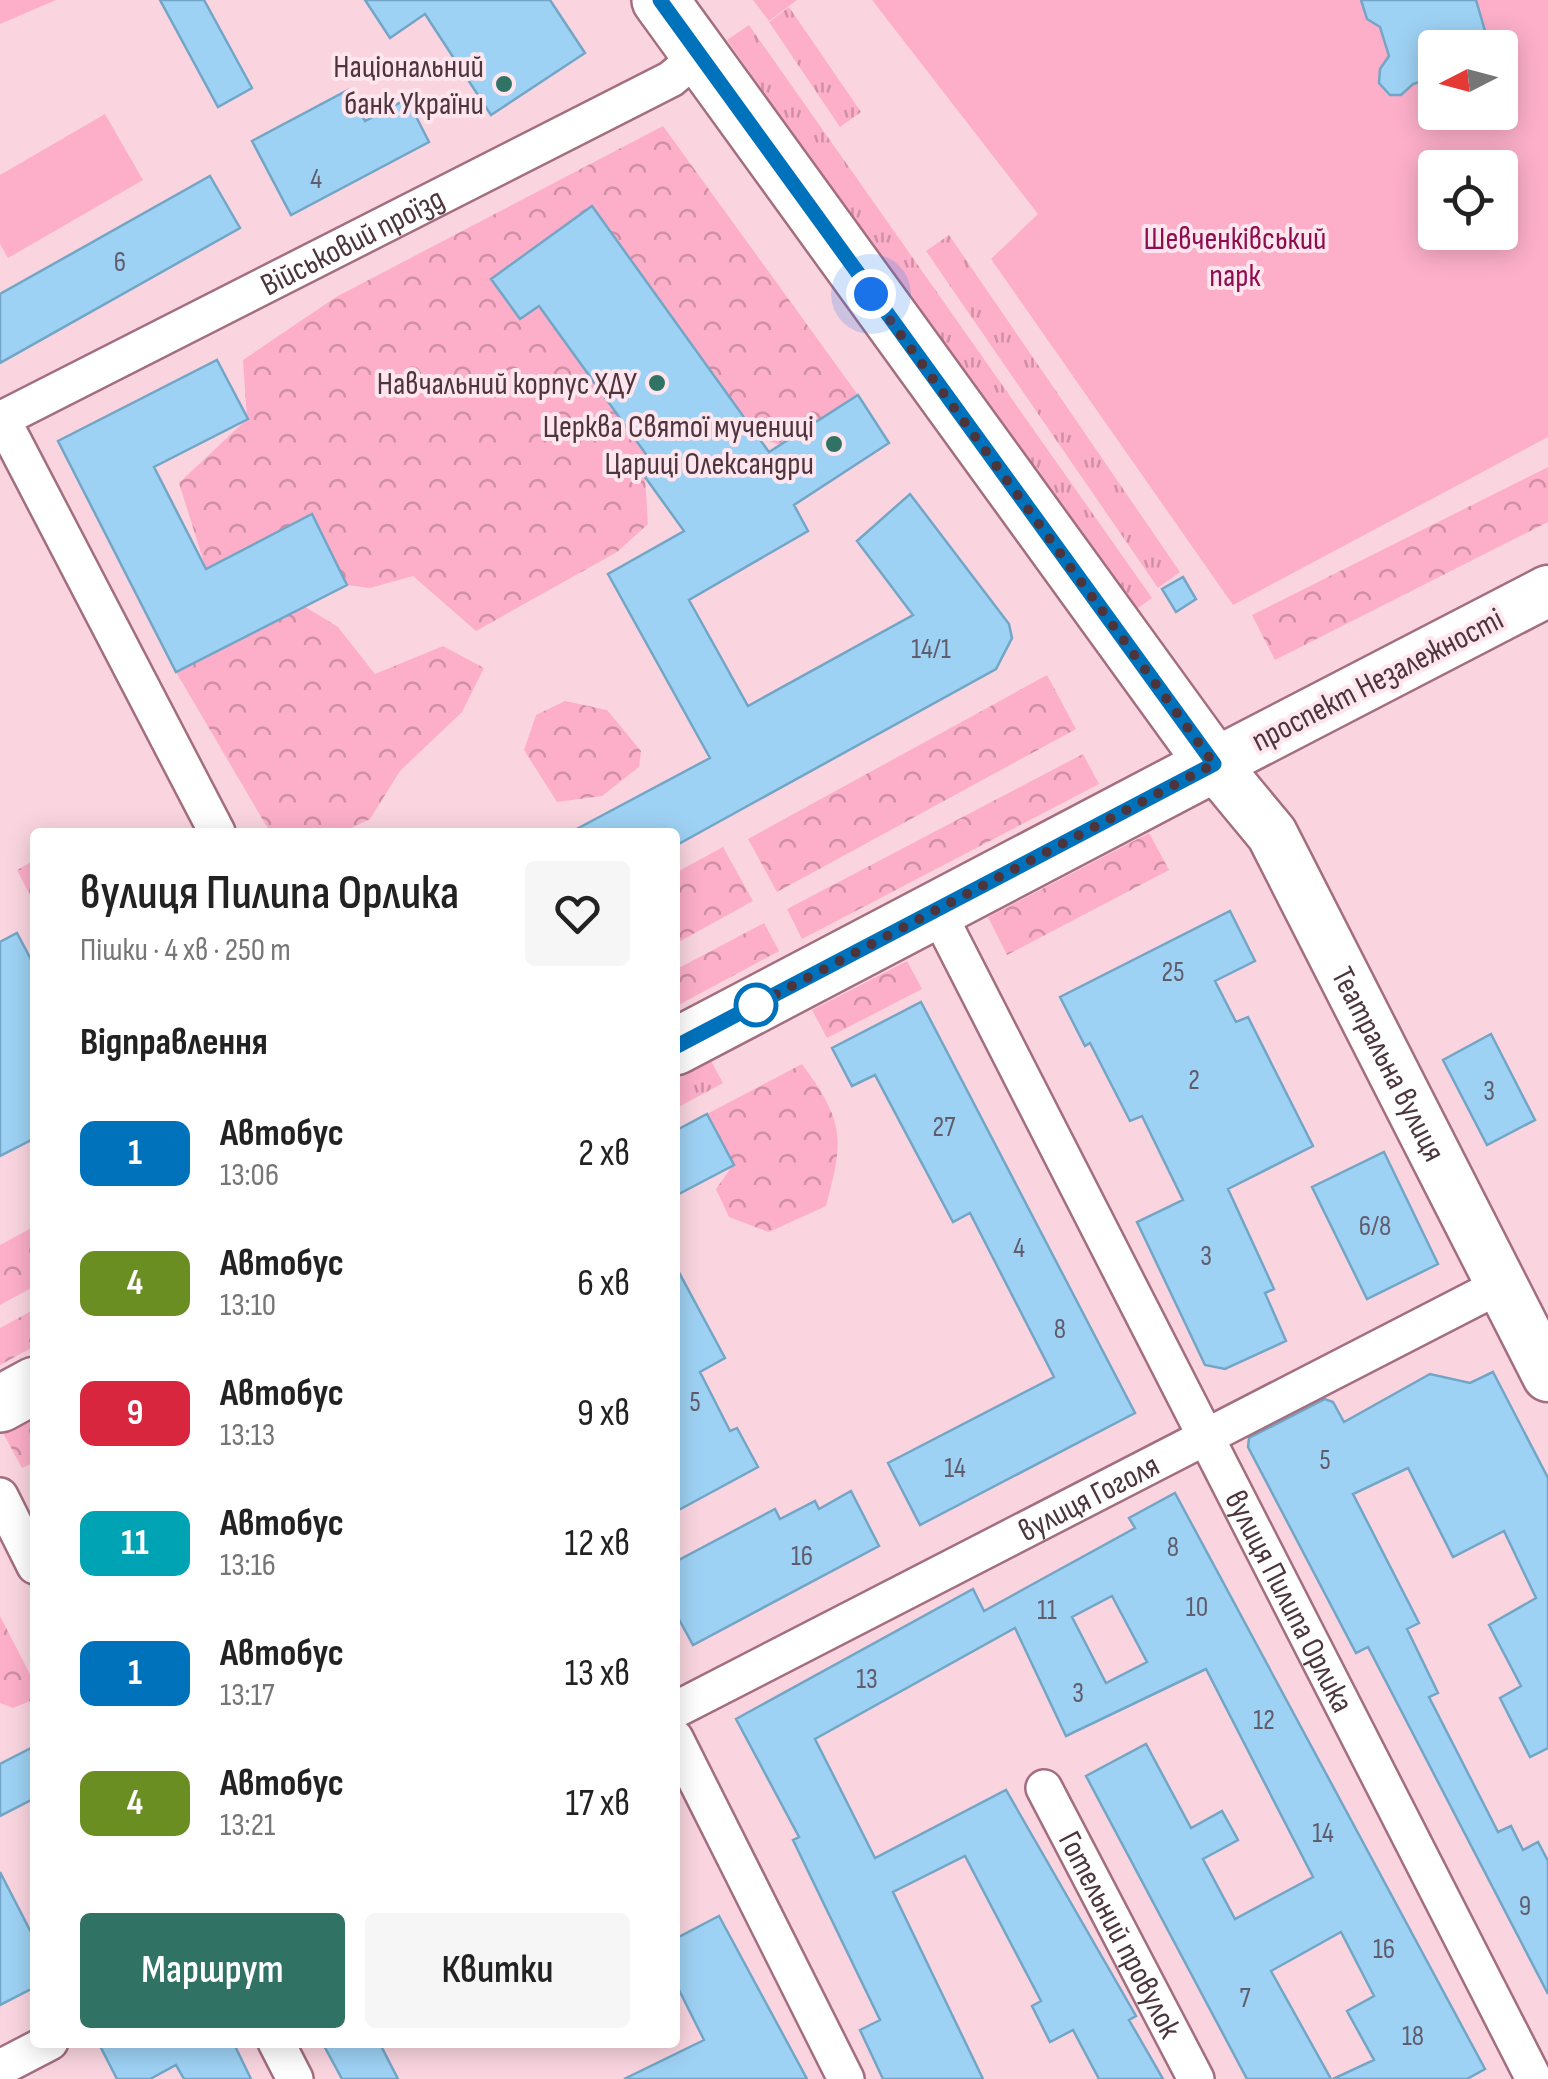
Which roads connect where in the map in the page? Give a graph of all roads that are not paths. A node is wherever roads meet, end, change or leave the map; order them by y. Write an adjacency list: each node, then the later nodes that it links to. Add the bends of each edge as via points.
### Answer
1 (660, 0): 2 (main road)
2 (698, 56): 3 (street, Військовий проїзд, via 671,79); 5 (main road)
3 (1, 420): 6 (street)
4 (1548, 591): 5 (street, проспект Незалежності)
5 (1214, 764): 7 (main road, проспект Незалежності); 9 (street, Театральна вулиця, via 1272,834)
6 (216, 828)
7 (937, 912): 8 (main road, проспект Незалежності); 13 (street, вулиця Пилипа Орлика)
8 (680, 1044)
9 (1503, 1284): 10 (street, Театральна вулиця); 13 (street, вулиця Гоголя)
10 (1548, 1376)
11 (30, 1388): 12 (main road)
12 (0, 1404)
13 (1206, 1441): 16 (street, вулиця Гоголя); 25 (street, вулиця Пилипа Орлика)
14 (0, 1496): 15 (street)
15 (30, 1556)
16 (680, 1707)
17 (680, 1748): 23 (street)
18 (1044, 1788): 24 (street, Готельний провулок)
19 (38, 2048): 21 (street)
20 (279, 2048): 22 (street)
21 (0, 2068)
22 (295, 2079)
23 (846, 2079)
24 (1196, 2079)
25 (1534, 2079)

